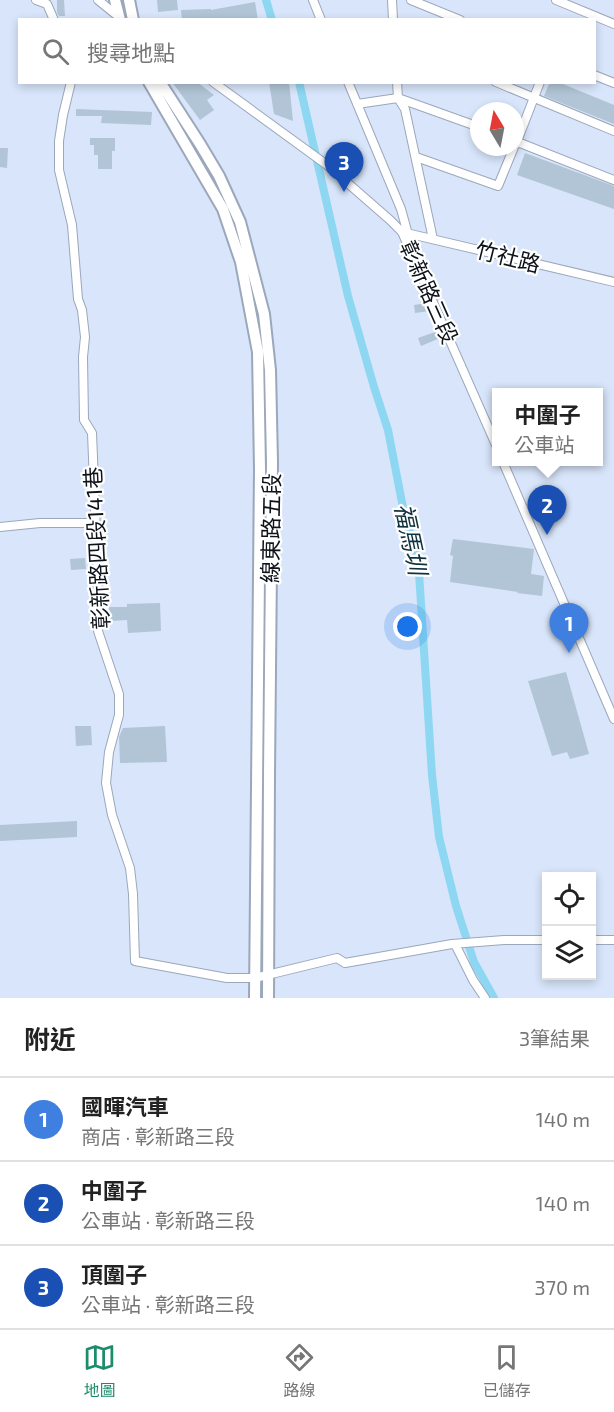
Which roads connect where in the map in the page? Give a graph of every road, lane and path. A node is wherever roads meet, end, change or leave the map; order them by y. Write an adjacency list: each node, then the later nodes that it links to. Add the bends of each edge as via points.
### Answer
1 (36, 0): 9 (street, via 48,4)
2 (98, 0): 10 (street)
3 (115, 0): 10 (main road)
4 (129, 0): 11 (main road)
5 (313, 0): 12 (street)
6 (392, 0): 13 (street)
7 (411, 0): 14 (street)
8 (556, 0): 15 (street)
9 (53, 18)
10 (120, 18)
11 (133, 18)
12 (320, 18)
13 (393, 18)
14 (455, 18)
15 (614, 24)
16 (596, 76): 17 (street)
17 (614, 83)
18 (71, 84): 41 (street, 彰新路四段141巷, via 59,141 59,170 72,225 85,337 84,420 92,433)
19 (150, 84): 49 (main road, 線東路五段, via 223,208 241,262 258,352)
20 (161, 84): 48 (main road, 線東路五段, via 219,176 240,222 264,314 272,462)
21 (216, 84): 36 (street, 彰新路三段, via 327,165)
22 (349, 84): 28 (street, 彰新路三段)
23 (397, 84): 26 (street)
24 (501, 84): 27 (street)
25 (539, 84): 27 (street)
26 (398, 98): 28 (street); 30 (street); 34 (street, via 405,109)
27 (534, 98): 29 (street); 31 (street)
28 (357, 104): 36 (street, 彰新路三段, via 400,209)
29 (524, 122)
30 (470, 125)
31 (614, 131)
32 (524, 146): 35 (street)
33 (510, 156): 34 (street, via 498,186)
34 (416, 157): 37 (street)
35 (614, 180)
36 (405, 233): 37 (street, 竹社路); 39 (street, 彰新路三段)
37 (433, 239): 38 (street, 竹社路)
38 (614, 282)
39 (492, 436)
40 (505, 466): 43 (street)
41 (94, 523): 42 (street); 49 (street, 彰新路四段141巷, via 98,631 119,694 119,715 106,783 130,868 135,961 227,978)
42 (0, 527)
43 (614, 719)
44 (542, 940): 47 (street)
45 (596, 940): 46 (street)
46 (614, 940)
47 (458, 944): 48 (street, via 345,963 337,958); 52 (street, via 473,981)
48 (269, 975): 49 (street); 51 (main road, 線東路五段)
49 (255, 978): 50 (main road, 線東路五段)
50 (255, 998)
51 (268, 998)
52 (485, 998)

